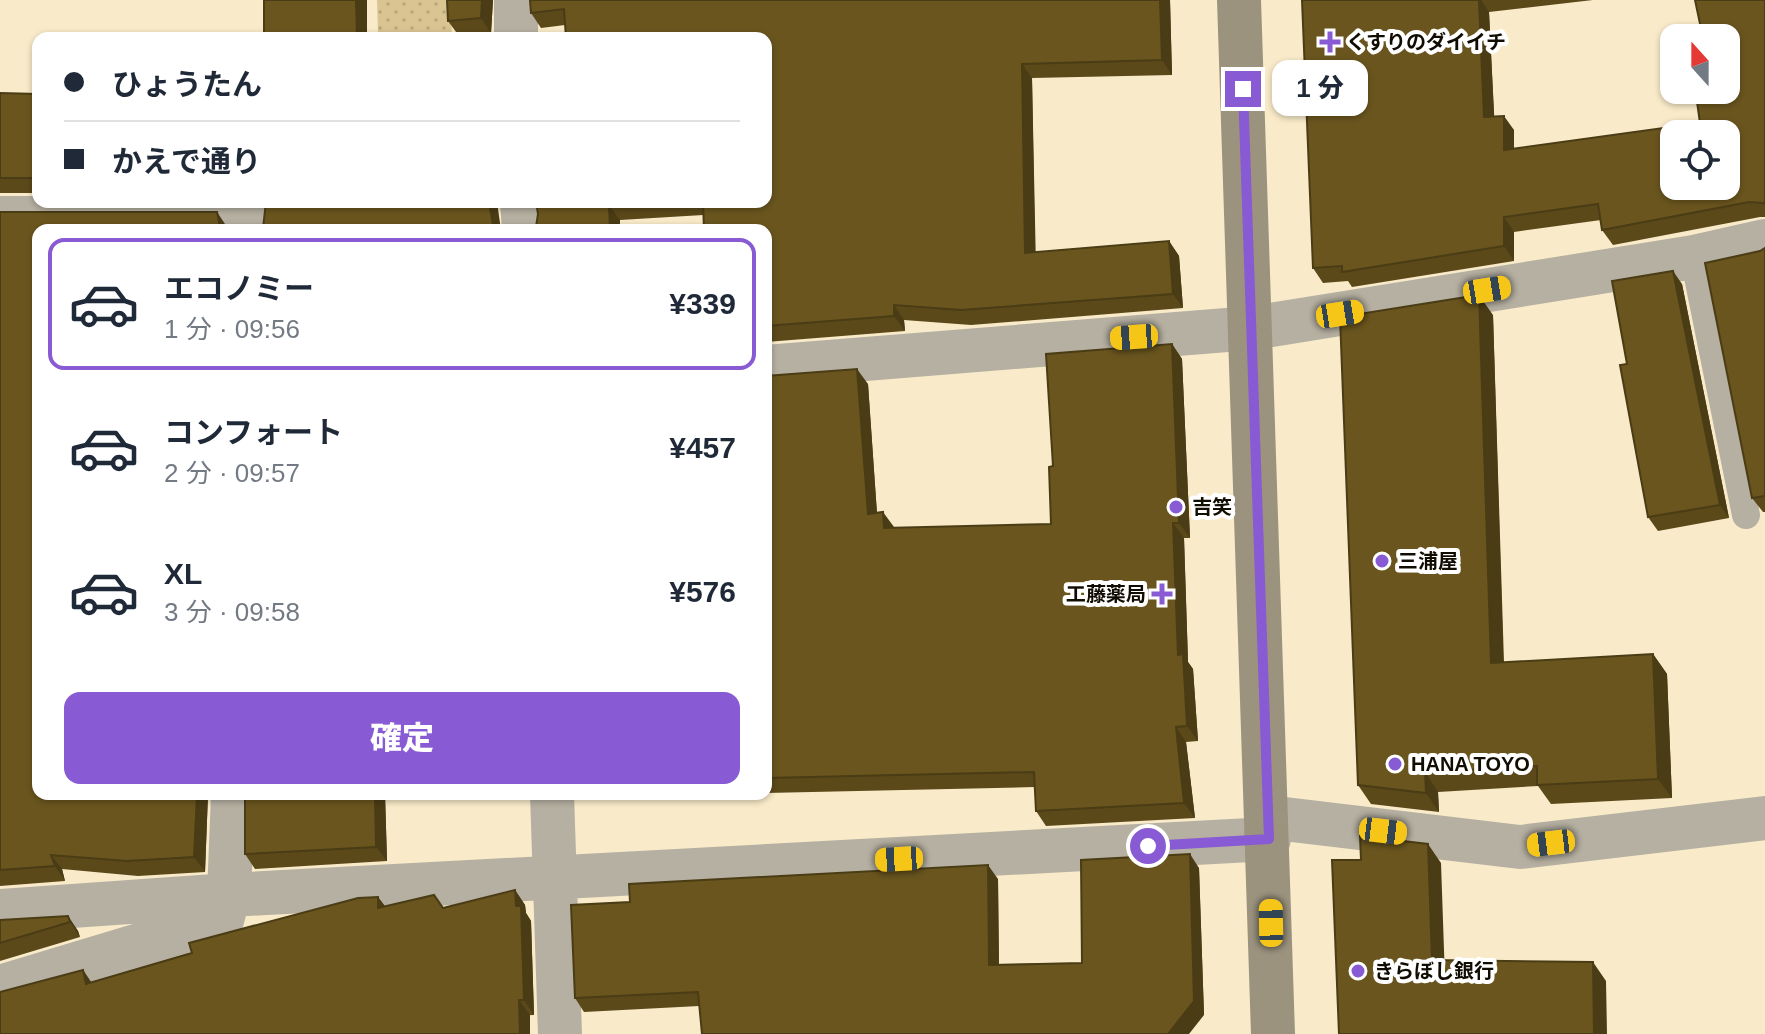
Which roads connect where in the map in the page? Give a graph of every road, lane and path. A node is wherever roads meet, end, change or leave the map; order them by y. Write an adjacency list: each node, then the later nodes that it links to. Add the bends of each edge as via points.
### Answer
1 (516, 0): 3 (street)
2 (1239, 0): 8 (street)
3 (516, 32)
4 (0, 210): 5 (lane)
5 (252, 214)
6 (1765, 241): 7 (street)
7 (1694, 257): 8 (street); 10 (lane)
8 (1252, 328): 9 (street); 14 (street)
9 (772, 367)
10 (1746, 515)
11 (233, 800): 16 (street)
12 (552, 800): 15 (street)
13 (1765, 818): 14 (street, via 1520,847)
14 (1268, 828): 15 (street); 20 (street)
15 (556, 878): 16 (street); 19 (street)
16 (229, 895): 17 (street); 18 (street, via 222,920)
17 (0, 911)
18 (0, 987)
19 (560, 1034)
20 (1273, 1034)

